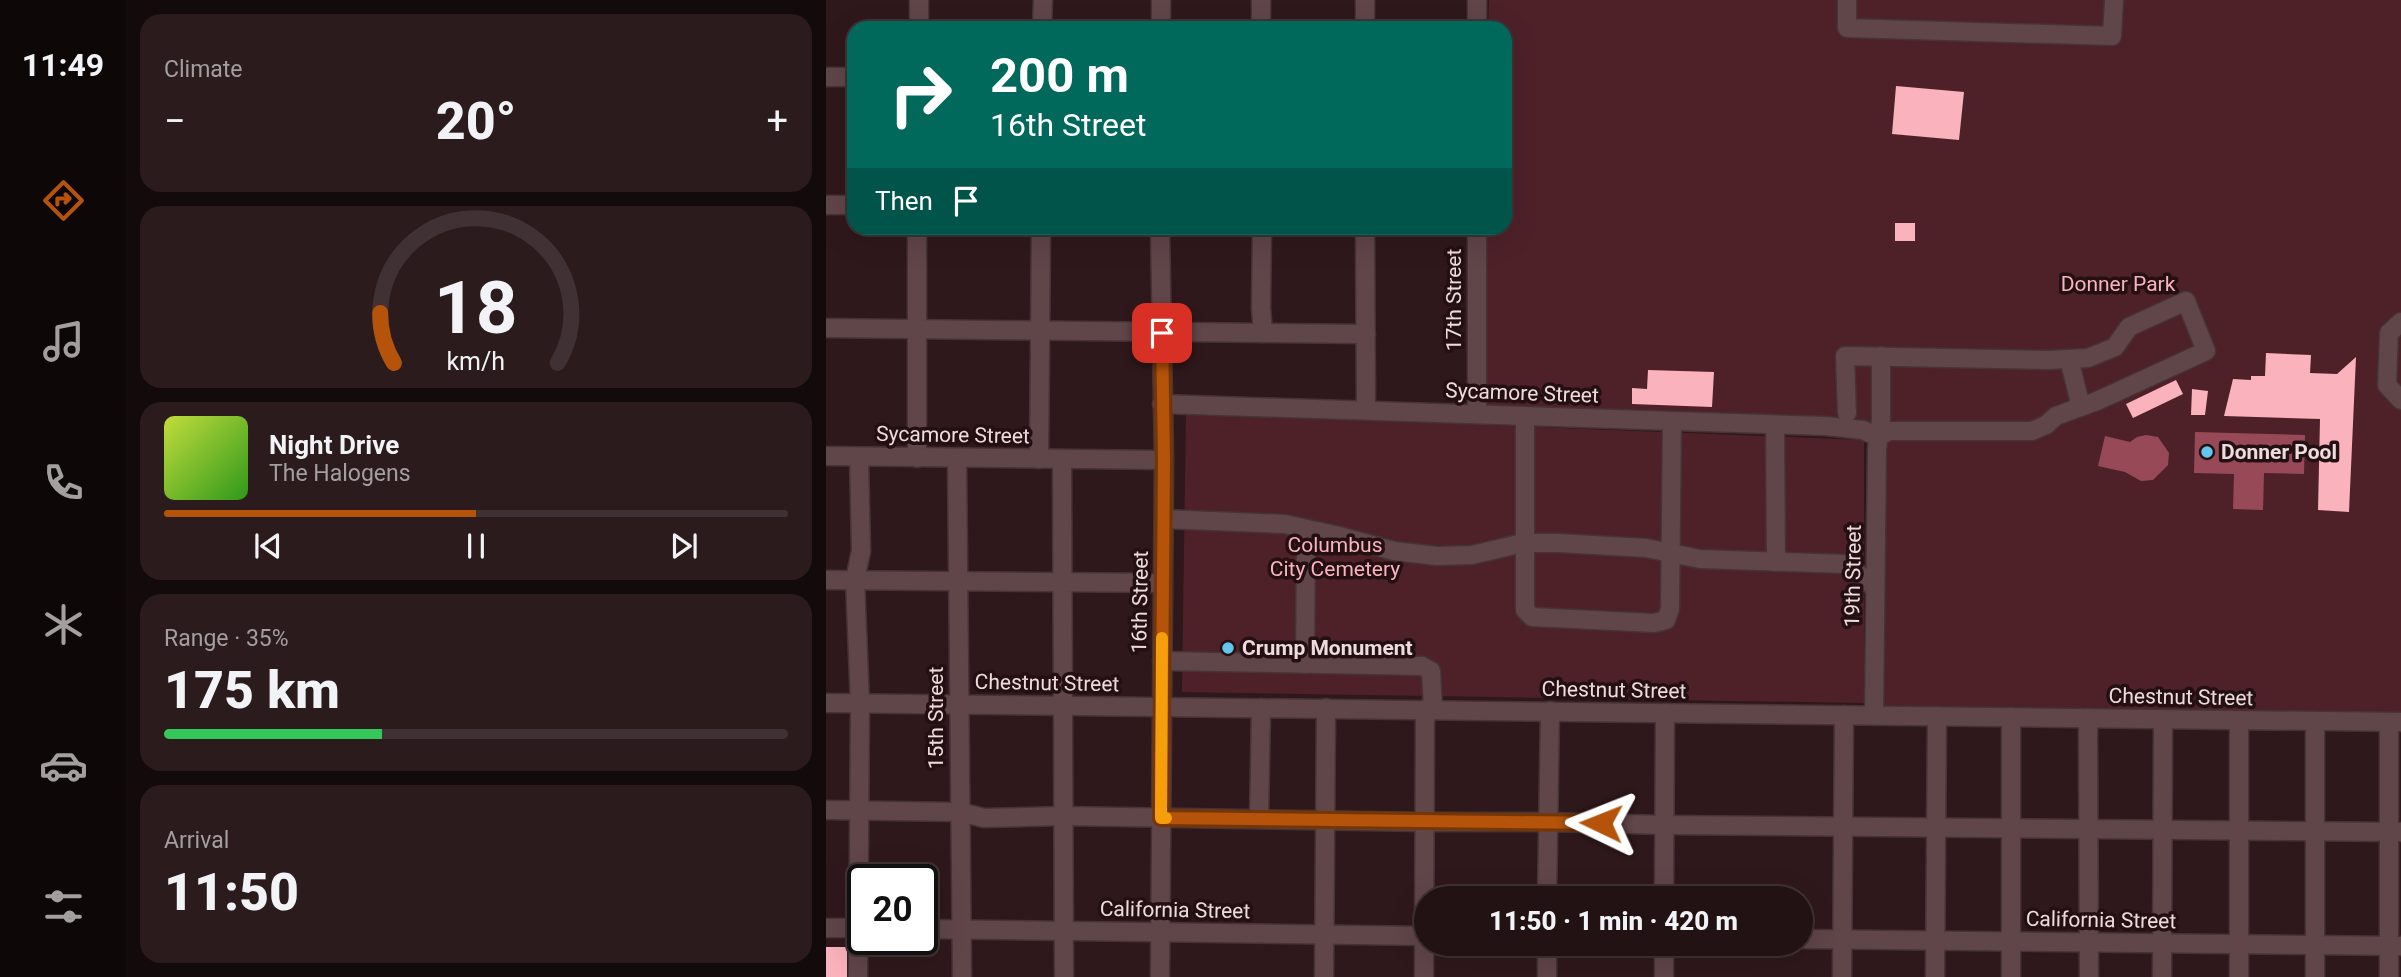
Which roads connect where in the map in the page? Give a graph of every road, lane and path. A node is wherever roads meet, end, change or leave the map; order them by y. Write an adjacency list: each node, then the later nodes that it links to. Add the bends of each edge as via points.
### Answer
1 (919, 0): 9 (street)
2 (1042, 0): 10 (street)
3 (1161, 0): 11 (street)
4 (1261, 0): 12 (street)
5 (1365, 0): 13 (street)
6 (1477, 0): 14 (street)
7 (1847, 0): 8 (street, via 1847,28 2112,36)
8 (2114, 0)
9 (919, 21)
10 (1042, 21)
11 (1161, 21)
12 (1261, 21)
13 (1365, 21)
14 (1477, 21)
15 (826, 77): 16 (street)
16 (847, 77)
17 (826, 205): 18 (street)
18 (847, 205)
19 (917, 235): 27 (street)
20 (1041, 235): 28 (street)
21 (1160, 235): 29 (street, 16th Street)
22 (1262, 235): 30 (street)
23 (1365, 235): 31 (street)
24 (1477, 235): 39 (street, 17th Street)
25 (2401, 322): 34 (street, via 2389,333 2387,385)
26 (826, 328): 27 (street)
27 (917, 329): 28 (street); 46 (street)
28 (1040, 330): 29 (street); 48 (street)
29 (1162, 333): 30 (street); 35 (street, 16th Street)
30 (1263, 333): 31 (street)
31 (1366, 334): 37 (street)
32 (1881, 356): 33 (street); 38 (street, via 1845,356); 43 (street, 19th Street)
33 (2070, 359): 36 (street); 36 (street, via 2088,358 2115,347 2129,327 2186,301 2206,351)
34 (2401, 400)
35 (1162, 404): 37 (street, Sycamore Street); 50 (street, 16th Street)
36 (2081, 407): 43 (street, via 2032,431 1889,431)
37 (1366, 410): 39 (street, Sycamore Street)
38 (1847, 413)
39 (1477, 414): 40 (street, Sycamore Street)
40 (1525, 416): 41 (street, Sycamore Street); 53 (street)
41 (1672, 421): 42 (street, Sycamore Street); 55 (street)
42 (1775, 425): 43 (street, Sycamore Street, via 1863,430); 56 (street)
43 (1878, 437): 54 (street, 19th Street)
44 (826, 456): 45 (street, Sycamore Street)
45 (859, 457): 46 (street, Sycamore Street); 59 (street, via 861,551)
46 (918, 457): 47 (street, Sycamore Street)
47 (957, 458): 48 (street, Sycamore Street); 60 (street, 15th Street)
48 (1039, 459): 49 (street, Sycamore Street)
49 (1062, 459): 50 (street, Sycamore Street); 61 (street)
50 (1164, 460): 51 (street, 16th Street)
51 (1164, 519): 52 (street, via 1285,524); 62 (street, 16th Street)
52 (1306, 530): 53 (street, via 1437,556 1472,555); 65 (street)
53 (1523, 543): 55 (street, via 1646,548); 55 (street, via 1525,610 1532,617 1666,620)
54 (1876, 547): 57 (street); 63 (street, 19th Street)
55 (1672, 555): 56 (street)
56 (1776, 562): 57 (street)
57 (1847, 564): 63 (street)
58 (826, 580): 59 (street)
59 (855, 580): 60 (street); 67 (street)
60 (958, 582): 61 (street); 68 (street, 15th Street)
61 (1063, 583): 62 (street); 69 (street)
62 (1163, 583): 64 (street, 16th Street)
63 (1875, 588): 77 (street, 19th Street)
64 (1162, 661): 65 (street); 70 (street, 16th Street)
65 (1305, 664): 73 (street, via 1422,666 1431,671)
66 (826, 703): 67 (street, Chestnut Street)
67 (859, 704): 68 (street, Chestnut Street); 86 (street)
68 (959, 705): 69 (street, Chestnut Street); 87 (street, 15th Street)
69 (1062, 706): 70 (street, Chestnut Street); 88 (street)
70 (1162, 708): 71 (street, Chestnut Street); 89 (street, 16th Street)
71 (1261, 708): 72 (street, Chestnut Street); 90 (street)
72 (1326, 708): 73 (street, Chestnut Street); 91 (street)
73 (1429, 709): 74 (street, Chestnut Street); 92 (street)
74 (1550, 711): 75 (street, Chestnut Street); 93 (street)
75 (1665, 713): 76 (street, Chestnut Street); 94 (street)
76 (1844, 715): 77 (street, Chestnut Street); 95 (street)
77 (1874, 715): 78 (street, Chestnut Street)
78 (1937, 716): 79 (street, Chestnut Street); 96 (street)
79 (2011, 717): 80 (street, Chestnut Street); 97 (street)
80 (2088, 718): 81 (street, Chestnut Street); 98 (street)
81 (2164, 719): 82 (street, Chestnut Street); 99 (street)
82 (2239, 720): 83 (street, Chestnut Street); 100 (street)
83 (2315, 721): 84 (street, Chestnut Street); 101 (street)
84 (2395, 722): 102 (street)
85 (826, 810): 86 (street)
86 (859, 811): 87 (street); 103 (street)
87 (960, 812): 88 (street, via 984,818); 110 (street, 15th Street)
88 (1063, 816): 89 (street); 111 (street)
89 (1161, 818): 90 (street); 112 (street, 16th Street)
90 (1259, 819): 91 (street)
91 (1326, 820): 92 (street); 113 (street)
92 (1424, 822): 93 (street); 104 (street)
93 (1548, 822): 94 (street); 105 (street)
94 (1665, 825): 95 (street); 106 (street)
95 (1843, 826): 96 (street); 116 (street)
96 (1936, 827): 97 (street); 117 (street)
97 (2010, 827): 98 (street); 118 (street)
98 (2088, 828): 99 (street); 119 (street)
99 (2163, 829): 100 (street); 120 (street)
100 (2238, 830): 101 (street); 121 (street)
101 (2316, 831): 102 (street); 122 (street)
102 (2395, 832): 123 (street)
103 (860, 864)
104 (1425, 886)
105 (1547, 886)
106 (1664, 886)
107 (826, 928): 108 (street)
108 (847, 928)
109 (938, 929): 110 (street, California Street)
110 (961, 929): 111 (street, California Street); 129 (street, 15th Street)
111 (1064, 931): 112 (street, California Street); 130 (street)
112 (1160, 933): 113 (street, California Street); 131 (street, 16th Street)
113 (1324, 934): 114 (street, California Street); 132 (street)
114 (1414, 936)
115 (1813, 939): 116 (street, California Street)
116 (1842, 939): 117 (street, California Street); 136 (street)
117 (1935, 940): 118 (street, California Street); 137 (street)
118 (2010, 941): 119 (street, California Street); 138 (street)
119 (2088, 942): 120 (street, California Street); 139 (street)
120 (2162, 943): 121 (street, California Street); 140 (street)
121 (2239, 944): 122 (street, California Street); 141 (street)
122 (2315, 946): 123 (street, California Street); 142 (street)
123 (2395, 946): 143 (street)
124 (859, 955): 128 (street)
125 (1425, 956): 133 (street)
126 (1547, 956): 134 (street)
127 (1664, 956): 135 (street)
128 (858, 977)
129 (962, 977)
130 (1064, 977)
131 (1160, 977)
132 (1324, 977)
133 (1424, 977)
134 (1547, 977)
135 (1664, 977)
136 (1842, 977)
137 (1935, 977)
138 (2011, 977)
139 (2089, 977)
140 (2162, 977)
141 (2239, 977)
142 (2315, 977)
143 (2389, 977)

